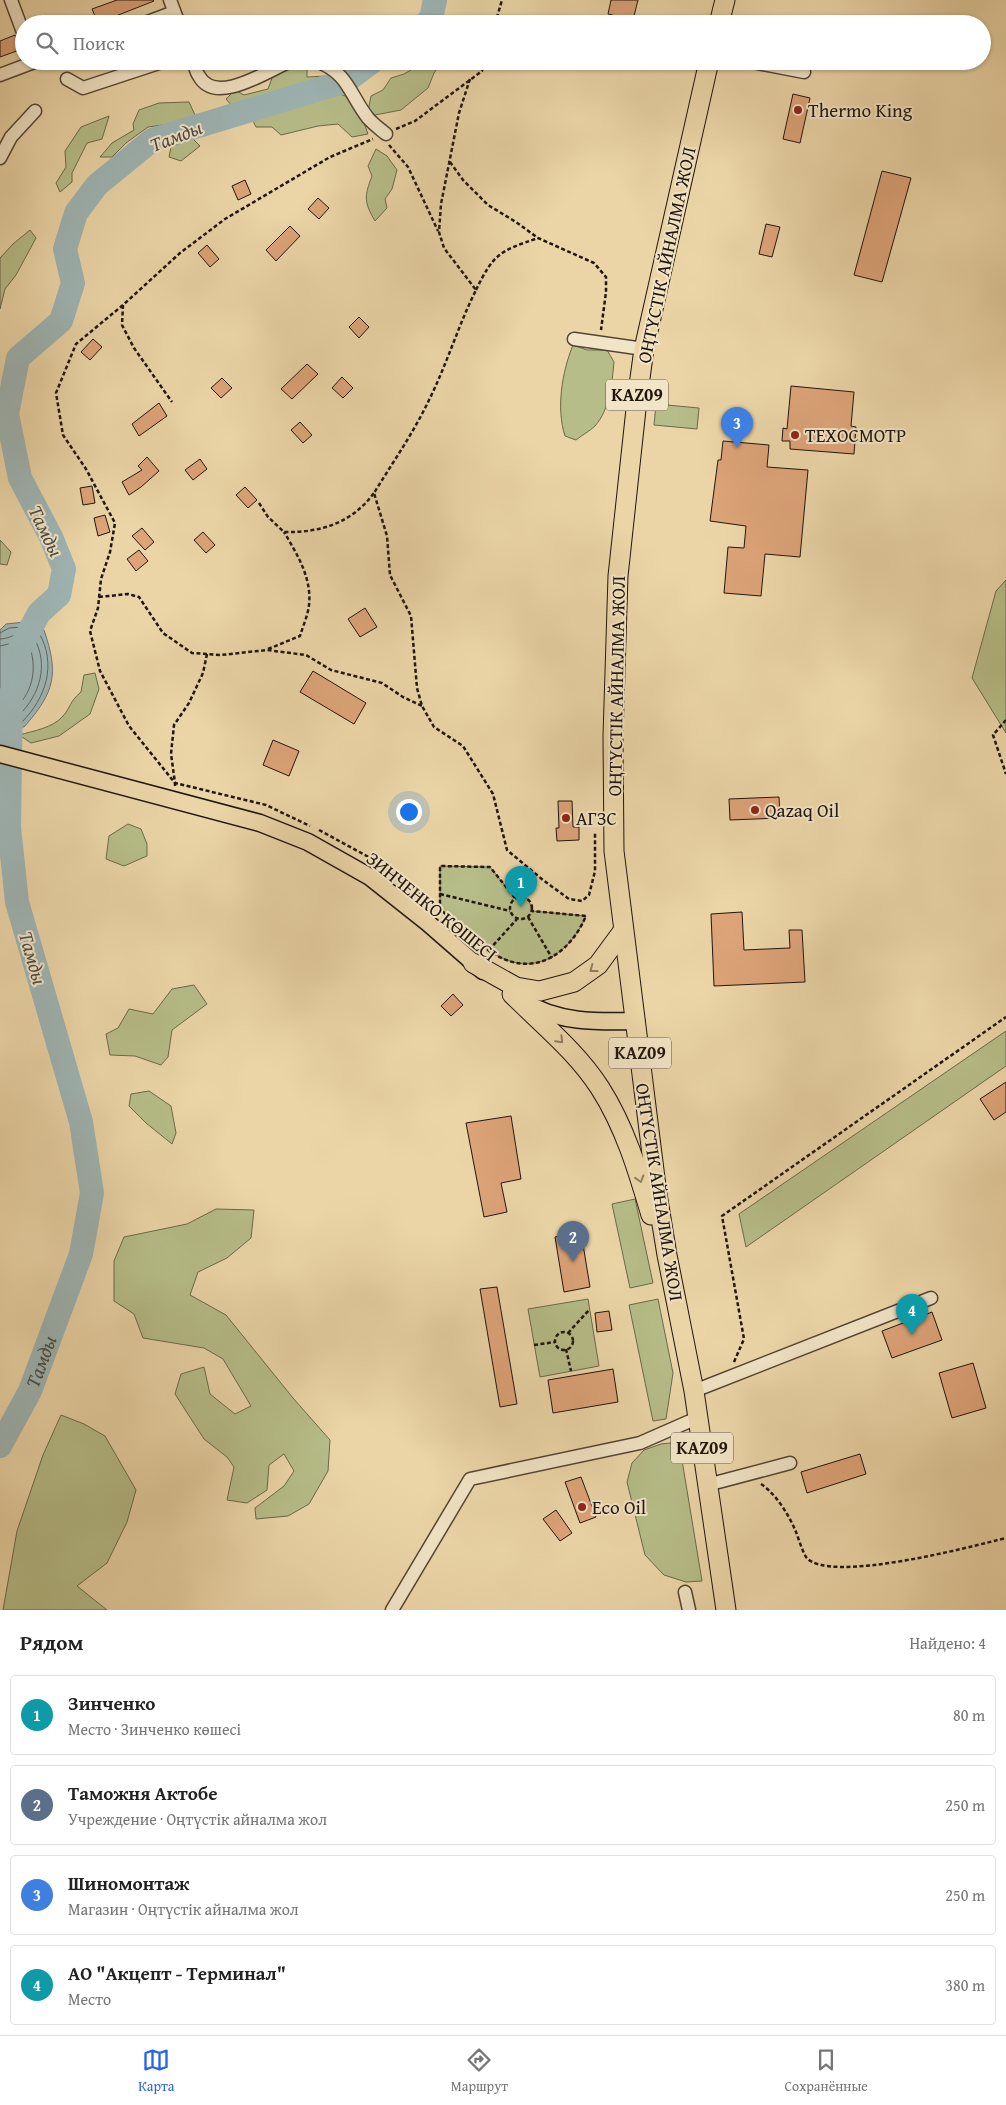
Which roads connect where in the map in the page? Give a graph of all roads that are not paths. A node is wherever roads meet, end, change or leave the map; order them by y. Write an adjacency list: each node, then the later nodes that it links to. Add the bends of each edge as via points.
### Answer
1 (11, 0): 3 (street)
2 (725, 0): 4 (highway)
3 (17, 15)
4 (721, 15)
5 (15, 69): 13 (street)
6 (138, 70): 14 (street, via 83,88)
7 (197, 70): 8 (street, via 206,83 225,87 244,84)
8 (270, 70)
9 (334, 70): 16 (street, via 346,81)
10 (707, 70): 19 (highway, ОҢТҮСТІК АЙНАЛМА ЖОЛ / KAZ09)
11 (794, 70): 12 (street)
12 (804, 72)
13 (0, 75)
14 (67, 79)
15 (35, 111): 17 (street, via 11,137)
16 (381, 136)
17 (0, 158)
18 (574, 339): 19 (street)
19 (644, 348): 21 (highway, ОҢТҮСТІК АЙНАЛМА ЖОЛ / KAZ09, via 617,586 614,851)
20 (0, 754): 22 (main road, ЗИНЧЕНКО КӨШЕСІ, via 260,823 308,842 370,877)
21 (623, 931): 22 (highway, one-way to 22, via 598,966 574,982 540,991 516,987); 24 (highway, ОҢТҮСТІК АЙНАЛМА ЖОЛ / KAZ09)
22 (473, 963): 23 (main road, ЗИНЧЕНКО КӨШЕСІ)
23 (512, 994): 24 (main road, ЗИНЧЕНКО КӨШЕСІ, via 548,1013 578,1021); 25 (highway, one-way to 25, via 570,1050 600,1088 624,1134)
24 (636, 1022): 25 (highway, ОҢТҮСТІК АЙНАЛМА ЖОЛ / KAZ09)
25 (666, 1255): 27 (highway, ОҢТҮСТІК АЙНАЛМА ЖОЛ / KAZ09)
26 (931, 1298): 27 (street)
27 (694, 1392): 28 (highway, ОҢТҮСТІК АЙНАЛМА ЖОЛ / KAZ09)
28 (697, 1418): 30 (highway, ОҢТҮСТІК АЙНАЛМА ЖОЛ / KAZ09); 32 (street, via 640,1442 470,1478)
29 (790, 1463): 30 (street)
30 (707, 1485): 34 (highway, ОҢТҮСТІК АЙНАЛМА ЖОЛ / KAZ09)
31 (686, 1592): 33 (street)
32 (392, 1610)
33 (689, 1610)
34 (726, 1610)

